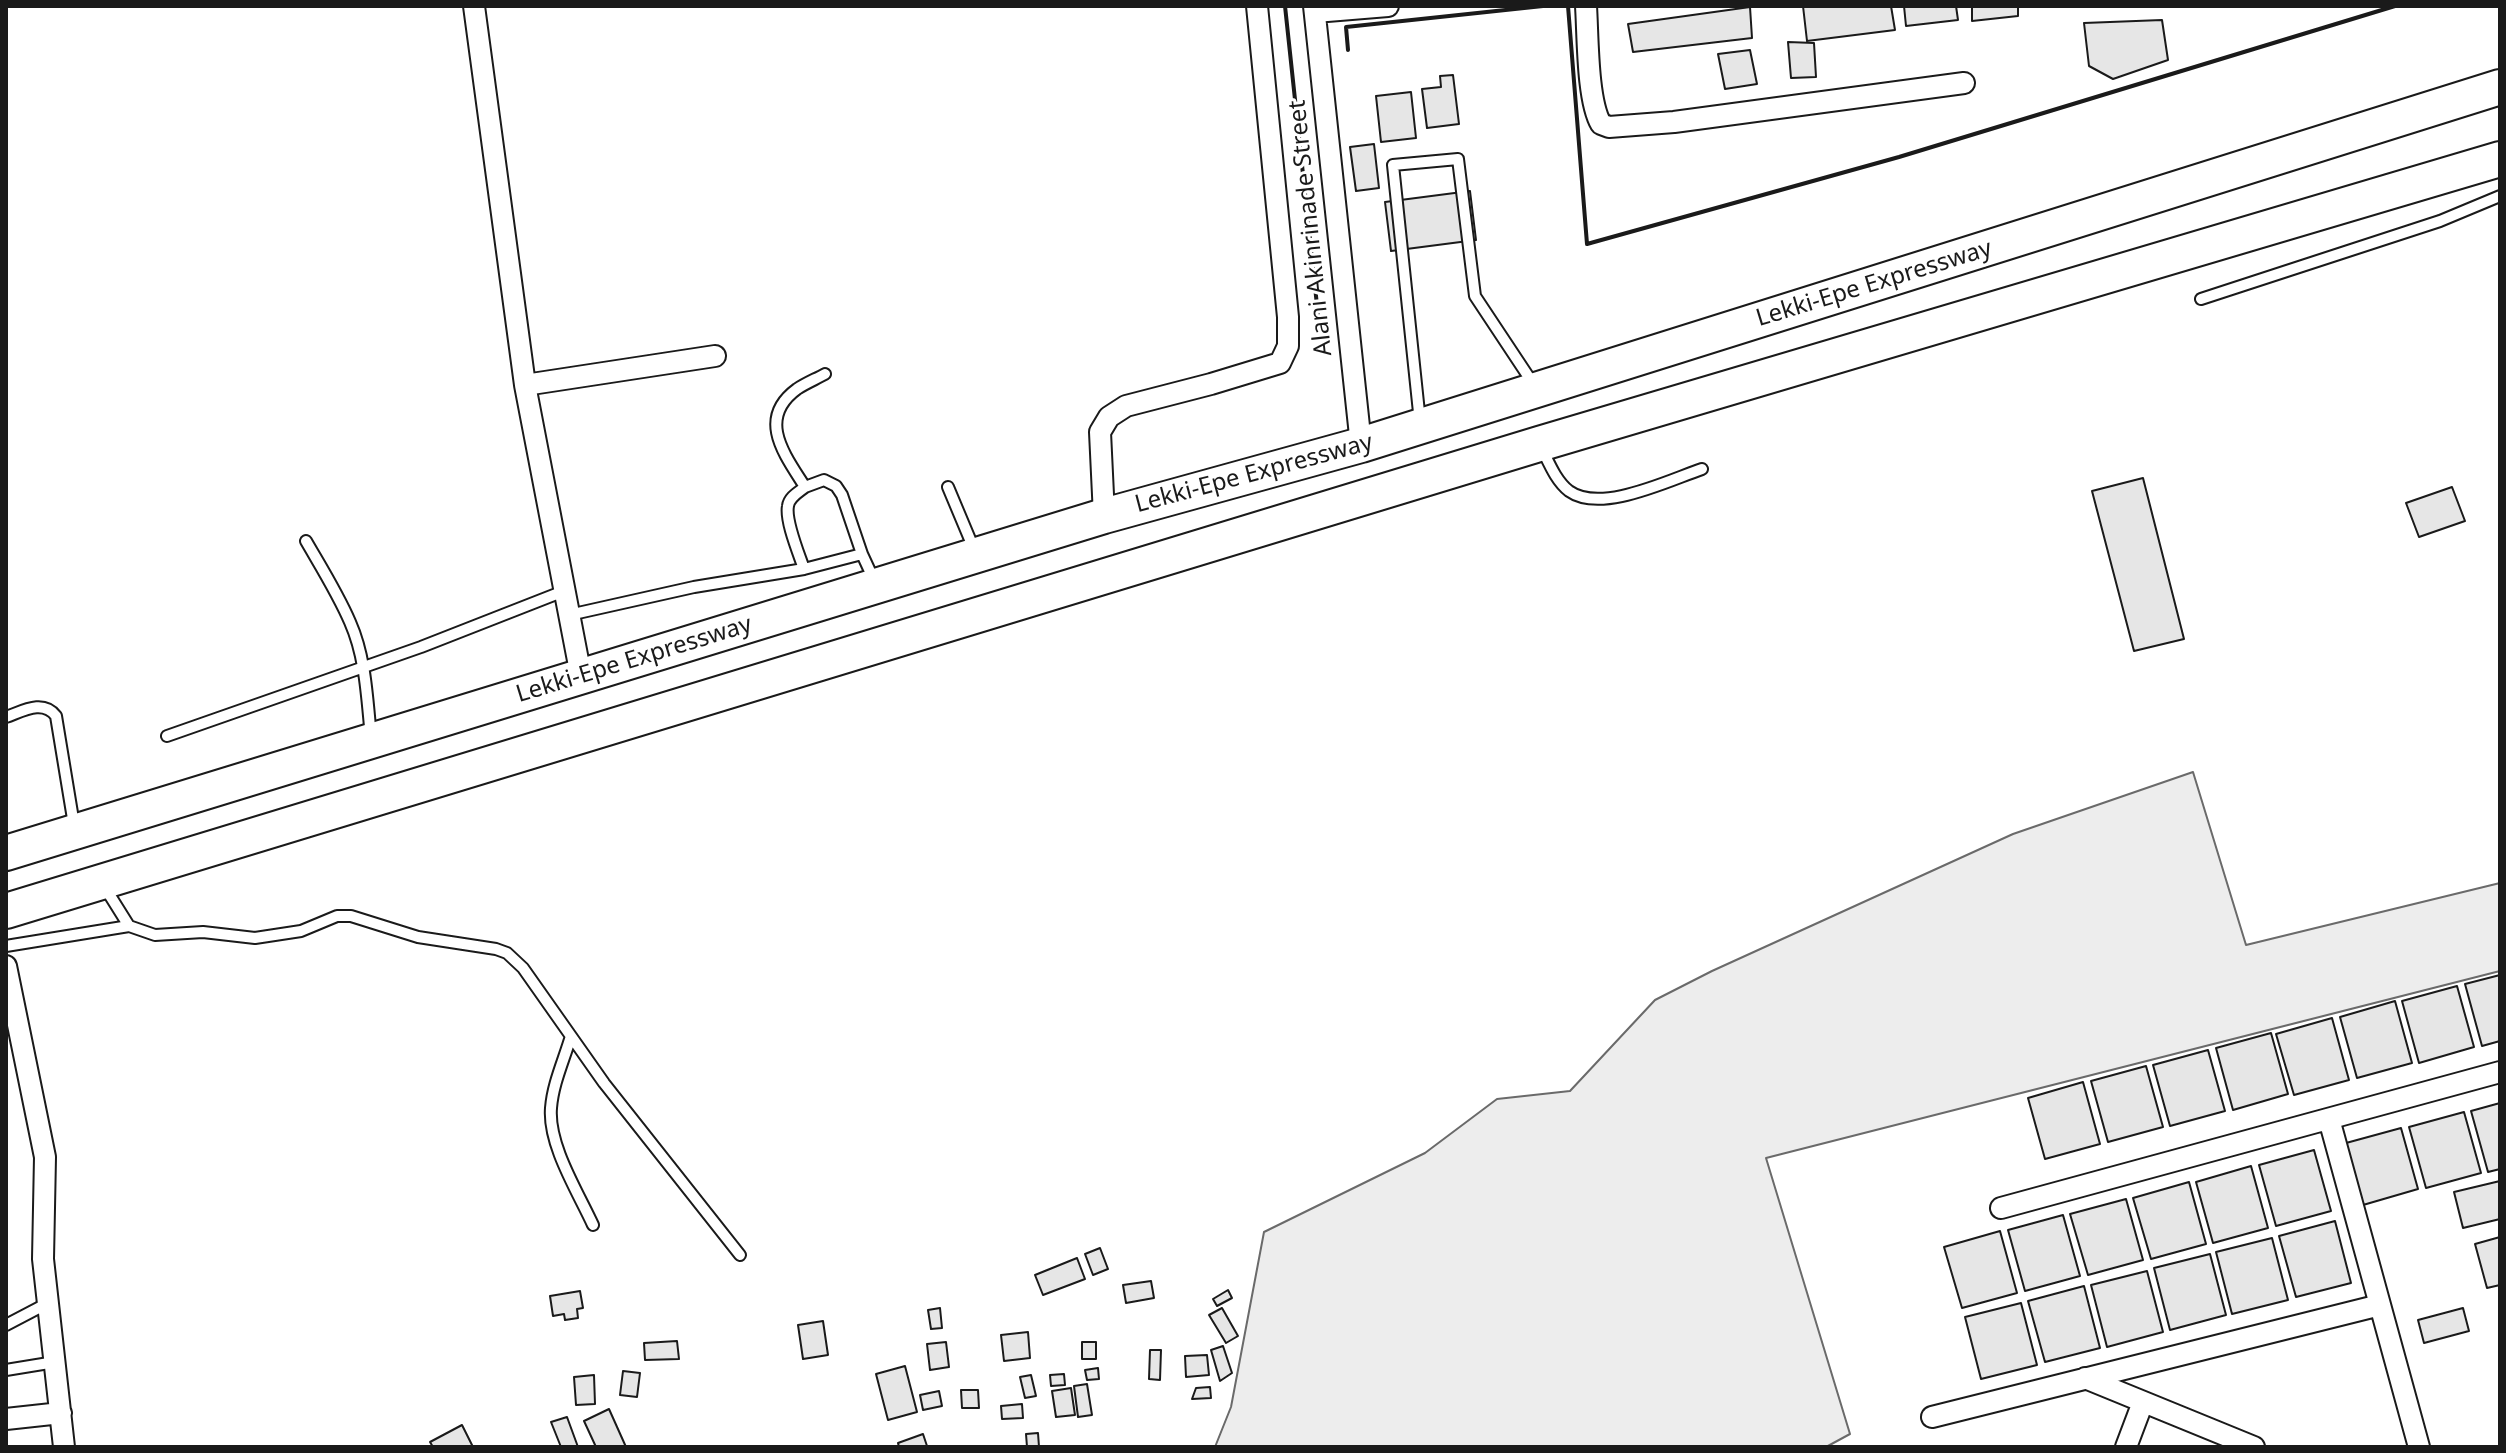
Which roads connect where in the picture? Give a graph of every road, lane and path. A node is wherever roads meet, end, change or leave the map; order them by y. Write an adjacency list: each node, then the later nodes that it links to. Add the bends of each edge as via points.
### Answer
1 (474, 6): 13 (street)
2 (1257, 6): 21 (street, via 1288,346 1280,363 1126,406 1109,417 1100,432)
3 (1388, 6): 5 (street)
4 (1586, 6): 6 (street, via 1597,118 1609,127)
5 (1314, 9): 17 (street, Alani Akinrinade Street)
6 (1964, 83)
7 (2500, 87): 14 (highway, Lekki-Epe Expressway)
8 (2500, 159): 16 (highway, Lekki-Epe Expressway)
9 (2500, 196): 10 (lane, via 2440,221)
10 (2201, 299)
11 (715, 356): 13 (street)
12 (825, 374): 19 (lane, via 796,390 776,417 780,447)
13 (525, 385): 27 (street)
14 (1537, 390): 15 (highway, Lekki-Epe Expressway); 15 (lane, via 1475,296 1458,159 1393,165)
15 (1420, 427): 17 (highway, Lekki-Epe Expressway)
16 (1539, 444): 18 (lane, via 1571,493 1595,500 1628,495); 36 (highway, Lekki-Epe Expressway)
17 (1361, 445): 21 (highway, Lekki-Epe Expressway)
18 (1702, 469)
19 (805, 487): 23 (lane, via 824,480 836,486); 25 (lane, via 787,506)
20 (948, 487): 24 (lane)
21 (1104, 516): 24 (highway, Lekki-Epe Expressway)
22 (306, 541): 29 (lane, via 350,623)
23 (862, 554): 25 (lane); 26 (lane)
24 (976, 555): 26 (highway, Lekki-Epe Expressway)
25 (804, 569): 28 (lane)
26 (876, 585): 30 (highway, Lekki-Epe Expressway)
27 (564, 591): 28 (street); 29 (lane)
28 (569, 615): 30 (street)
29 (363, 667): 32 (lane); 33 (lane)
30 (581, 676): 33 (highway, Lekki-Epe Expressway)
31 (6, 717): 34 (lane, via 41,706 56,716)
32 (167, 736)
33 (372, 740): 34 (highway, Lekki-Epe Expressway)
34 (76, 832): 35 (highway, Lekki-Epe Expressway)
35 (6, 853)
36 (102, 880): 37 (highway, Lekki-Epe Expressway); 38 (lane)
37 (6, 911)
38 (129, 926): 39 (lane); 41 (lane, via 155,935 203,932 255,938 351,916 418,937 496,949 523,968)
39 (6, 946)
40 (6, 966): 47 (street, via 45,1157 43,1259)
41 (571, 1036): 45 (lane, via 551,1112 555,1143); 46 (lane)
42 (2500, 1072): 43 (street)
43 (2329, 1119): 44 (street); 48 (street)
44 (2001, 1208)
45 (593, 1225)
46 (740, 1255)
47 (48, 1303): 49 (lane); 50 (street)
48 (2380, 1305): 52 (street); 60 (street)
49 (6, 1325)
50 (55, 1362): 51 (lane); 54 (street)
51 (6, 1370)
52 (2085, 1378): 53 (street); 55 (street)
53 (2143, 1402): 58 (street); 59 (street)
54 (61, 1413): 56 (street); 57 (street)
55 (1932, 1417)
56 (6, 1419)
57 (64, 1447)
58 (2126, 1447)
59 (2254, 1447)
60 (2419, 1447)

